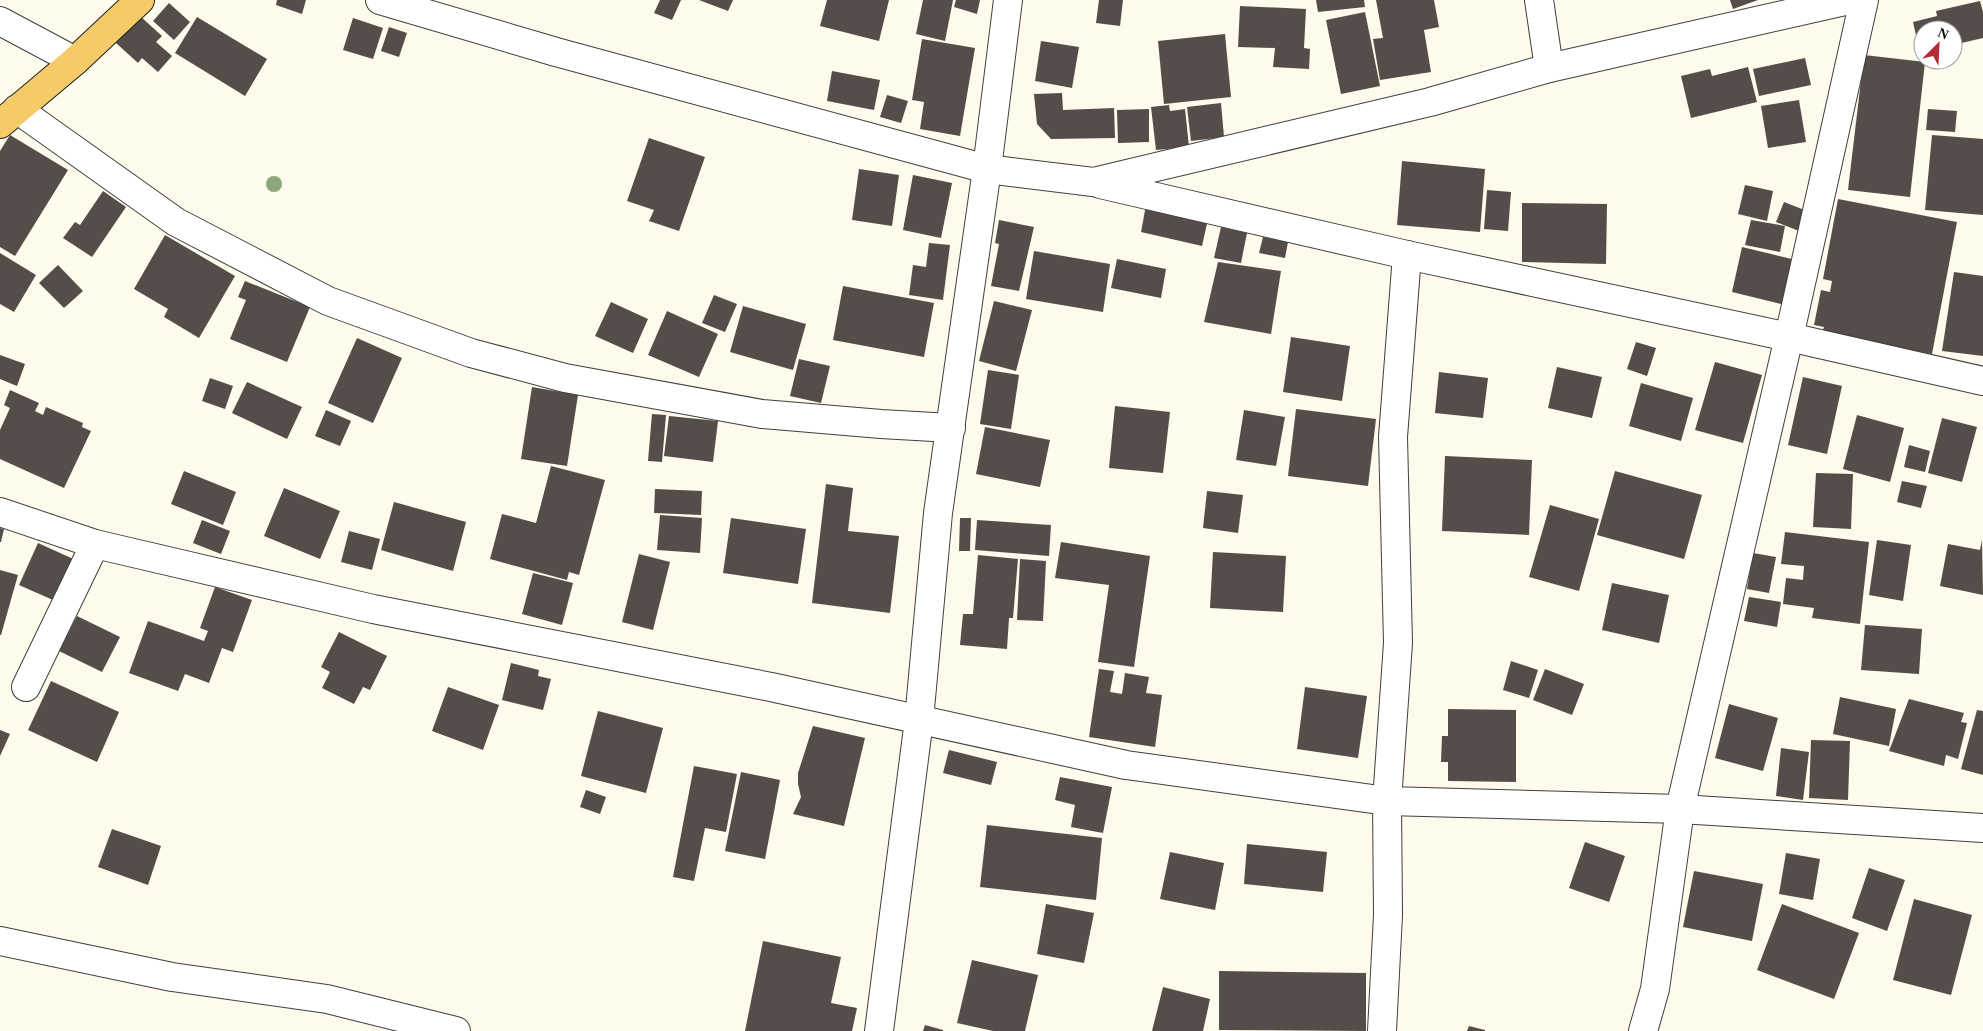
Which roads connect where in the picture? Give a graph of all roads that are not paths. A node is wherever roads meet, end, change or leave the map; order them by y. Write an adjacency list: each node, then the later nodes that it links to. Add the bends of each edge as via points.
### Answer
1 (140, 0): 8 (main road)
2 (380, 0): 11 (street, via 556,52)
3 (1008, 0): 11 (street)
4 (1539, 0): 9 (street)
5 (1849, 0): 9 (street)
6 (1864, 0): 14 (street)
7 (0, 21): 8 (street)
8 (75, 61): 10 (main road)
9 (1549, 68): 12 (street, via 1430,102)
10 (9, 117): 16 (street, via 176,222 328,301 472,353 565,378 762,414)
11 (987, 169): 12 (street); 16 (street)
12 (1093, 182): 13 (street)
13 (1407, 255): 14 (street); 21 (street, via 1394,437 1398,643)
14 (1790, 337): 15 (street); 22 (street)
15 (1983, 381)
16 (951, 428): 20 (street, via 938,513)
17 (0, 512): 18 (street)
18 (95, 544): 19 (street); 20 (street, via 373,609 771,687)
19 (26, 687)
20 (919, 720): 21 (street, via 1126,766); 26 (street)
21 (1387, 800): 22 (street); 27 (street, via 1388,915)
22 (1680, 809): 23 (street); 28 (street, via 1655,989)
23 (1983, 828)
24 (0, 940): 25 (street, via 172,977 327,999)
25 (456, 1031)
26 (879, 1031)
27 (1382, 1031)
28 (1642, 1031)

